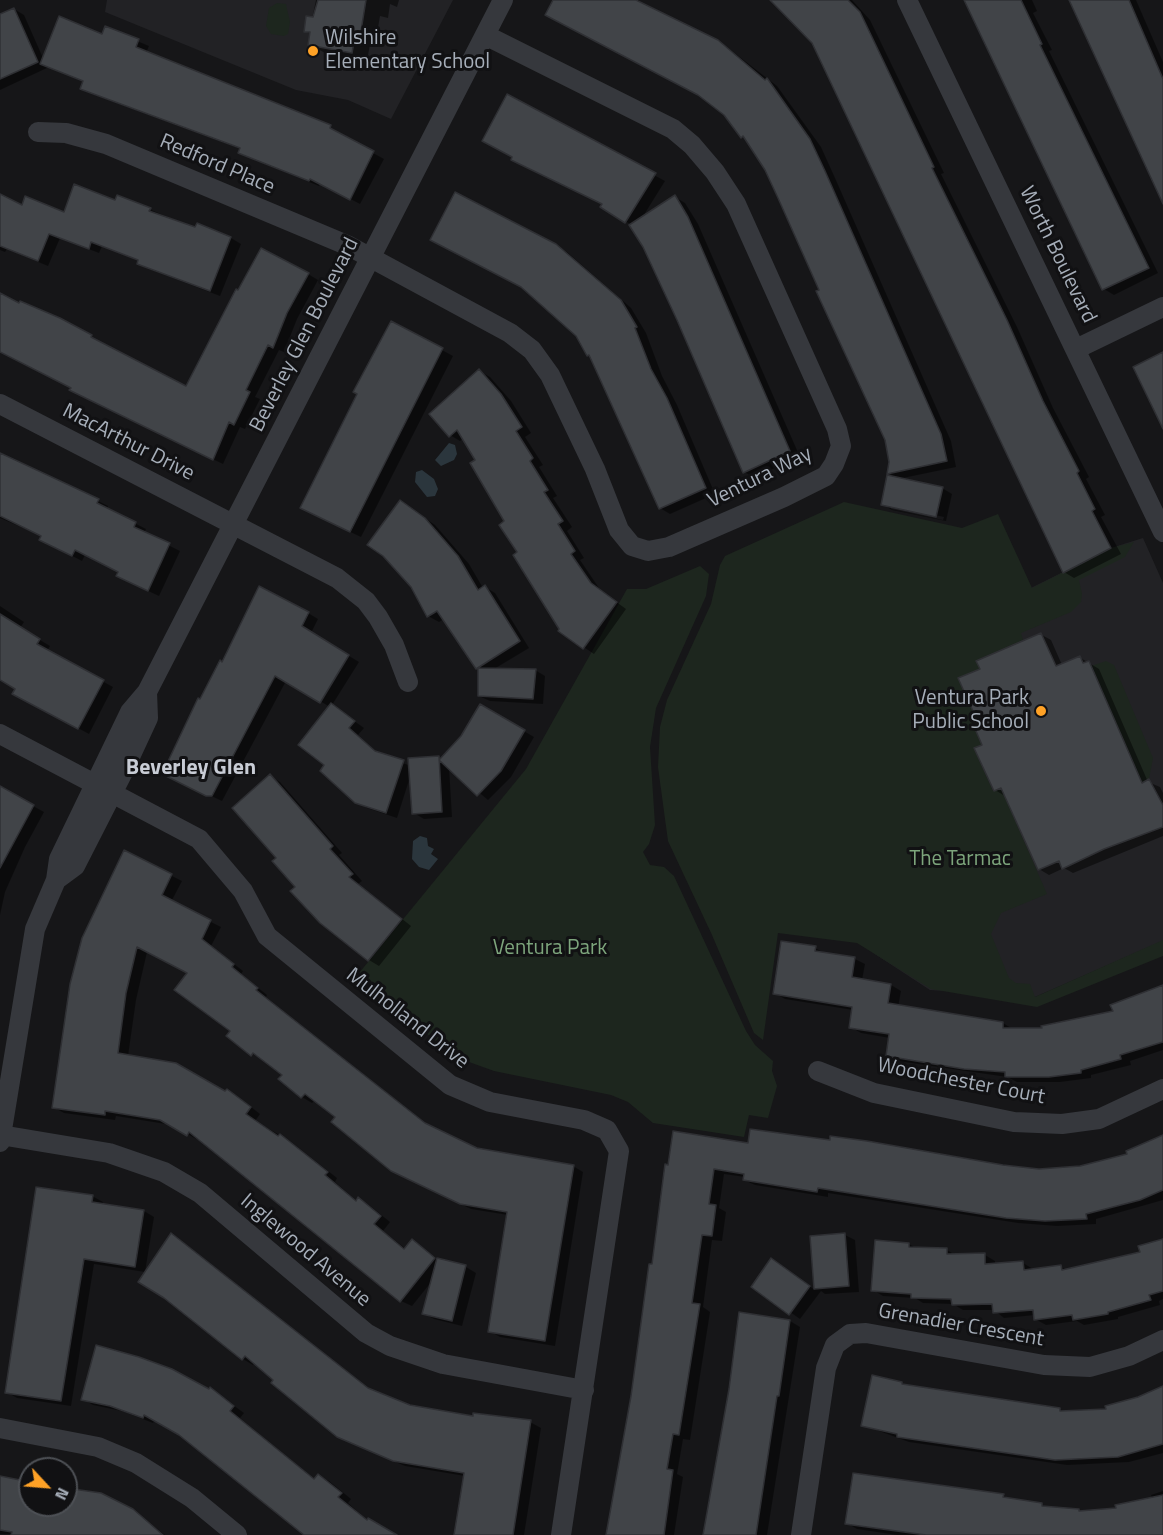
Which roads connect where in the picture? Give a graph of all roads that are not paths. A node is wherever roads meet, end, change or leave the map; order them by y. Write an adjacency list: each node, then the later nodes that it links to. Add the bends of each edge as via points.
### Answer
1 (504, 0): 3 (street, Beverley Glen Boulevard)
2 (907, 0): 7 (street, Worth Boulevard)
3 (485, 35): 5 (street, Beverley Glen Boulevard); 5 (street, Ventura Way, via 673,129 715,172 736,204 837,429 841,446 834,465 826,476 784,497 669,547 648,551 632,546 619,530 550,375 532,350 510,333)
4 (38, 132): 5 (street, Redford Place, via 66,133 106,144)
5 (372, 258): 9 (street, Beverley Glen Boulevard)
6 (1163, 306): 7 (street)
7 (1076, 349): 10 (street, Worth Boulevard)
8 (0, 404): 9 (street, MacArthur Drive)
9 (234, 525): 11 (street, MacArthur Drive, via 321,569 366,602 386,629); 12 (street, Beverley Glen Boulevard)
10 (1163, 532)
11 (408, 682)
12 (147, 692): 14 (street, Beverley Glen Boulevard, via 130,712); 15 (street, Beverley Glen Boulevard, via 148,718)
13 (0, 734): 14 (street, Mulholland Drive)
14 (94, 784): 15 (street, Mulholland Drive); 16 (street, Beverley Glen Boulevard, via 59,859)
15 (112, 794): 16 (street, Beverley Glen Boulevard, via 75,866); 21 (street, Mulholland Drive, via 199,839 243,891 267,936 434,1074 479,1099 584,1120 607,1130 619,1151)
16 (56, 880): 19 (street, Beverley Glen Boulevard, via 35,929)
17 (818, 1071): 18 (street, Woodchester Court, via 874,1093 1014,1122 1062,1124 1099,1119)
18 (1163, 1089)
19 (1, 1138): 21 (street, Inglewood Avenue, via 109,1153 164,1172 200,1193 366,1334 390,1346 443,1364)
20 (1163, 1340): 25 (street, Grenadier Crescent, via 1129,1356 1090,1367 1044,1365 866,1333 850,1334 835,1345 826,1368)
21 (584, 1390): 24 (street, Mulholland Drive)
22 (0, 1428): 23 (street, via 98,1447 136,1463 192,1498)
23 (237, 1535)
24 (561, 1535)
25 (801, 1535)

